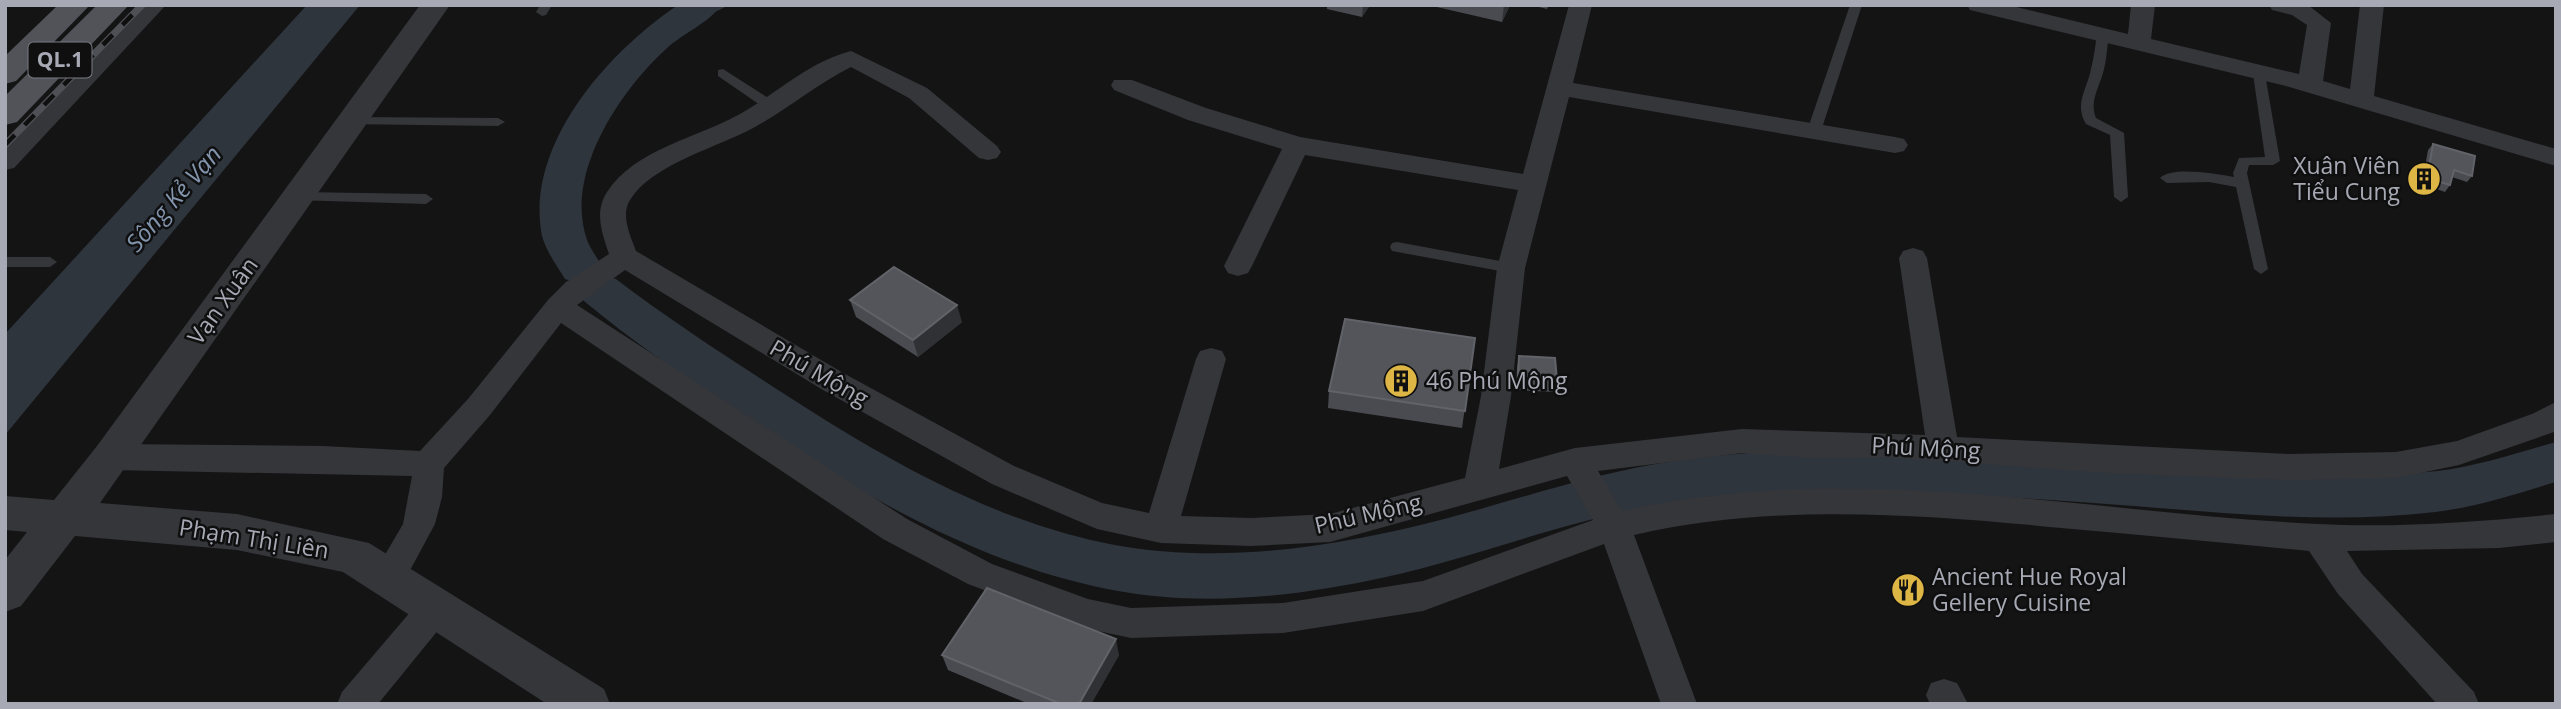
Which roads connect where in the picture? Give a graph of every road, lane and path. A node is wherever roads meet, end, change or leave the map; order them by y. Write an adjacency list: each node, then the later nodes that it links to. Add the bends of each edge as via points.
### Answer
1 (75, 5): 14 (main road, QL.1)
2 (114, 5): 21 (main road, QL.1)
3 (155, 5): 29 (street)
4 (435, 5): 22 (street, Vạn Xuân)
5 (1581, 5): 18 (street)
6 (1857, 5): 24 (lane)
7 (1978, 5): 11 (street)
8 (2143, 5): 12 (street)
9 (2280, 5): 17 (street, via 2300,10 2319,23)
10 (2372, 5): 19 (street)
11 (2102, 35): 12 (street); 34 (lane, via 2086,109 2091,121 2117,133)
12 (2140, 44): 15 (street)
13 (723, 73): 20 (lane)
14 (5, 74)
15 (2259, 74): 17 (street); 32 (lane, via 2273,161 2244,162 2240,173)
16 (1123, 85): 25 (street)
17 (2310, 85): 19 (street)
18 (1559, 88): 24 (street); 31 (street)
19 (2361, 100): 28 (street)
20 (771, 106): 27 (street, via 851,58 918,93); 37 (street, via 647,170 618,197 611,217)
21 (5, 114)
22 (351, 121): 23 (lane); 33 (street, Vạn Xuân)
23 (498, 122)
24 (1814, 131): 26 (street)
25 (1297, 145): 31 (street); 41 (street)
26 (1895, 145)
27 (988, 152)
28 (2556, 158)
29 (5, 162)
30 (2167, 178): 32 (lane, via 2209,177)
31 (1532, 184): 42 (street)
32 (2244, 184): 43 (lane)
33 (299, 197): 35 (lane); 48 (street, Vạn Xuân)
34 (2121, 197)
35 (426, 199)
36 (1397, 247): 42 (lane)
37 (624, 257): 44 (street); 56 (street, Phú Mộng, via 834,382 1003,475 1097,516)
38 (1913, 258): 47 (street)
39 (5, 262): 40 (lane)
40 (50, 262)
41 (1238, 266)
42 (1511, 268): 51 (street)
43 (2261, 269)
44 (558, 307): 49 (street, via 480,407); 54 (street, via 895,529 980,574 1088,614 1131,624 1283,618 1423,596)
45 (1211, 359): 56 (street)
46 (2556, 414): 47 (street, Phú Mộng, via 2543,423 2459,453 2396,465 2110,460)
47 (1943, 448): 50 (street, Phú Mộng, via 1742,441)
48 (112, 457): 49 (street); 53 (street, Vạn Xuân)
49 (428, 464): 58 (street, via 422,521)
50 (1581, 470): 51 (street, Phú Mộng); 54 (street)
51 (1480, 486): 56 (street, Phú Mộng, via 1330,528)
52 (5, 513): 53 (street, Phạm Thị Liên)
53 (63, 517): 58 (street, Phạm Thị Liên, via 237,532 297,542 354,556); 59 (street, Vạn Xuân)
54 (1610, 519): 57 (street, via 1809,501 1965,505); 63 (street)
55 (2556, 528): 57 (street, via 2499,534)
56 (1161, 530)
57 (2319, 538): 64 (street, via 2350,584)
58 (389, 577): 60 (street, Phạm Thị Liên)
59 (5, 593)
60 (436, 607): 61 (street); 62 (street, Phạm Thị Liên)
61 (355, 704)
62 (587, 704)
63 (1679, 704)
64 (2461, 704)

